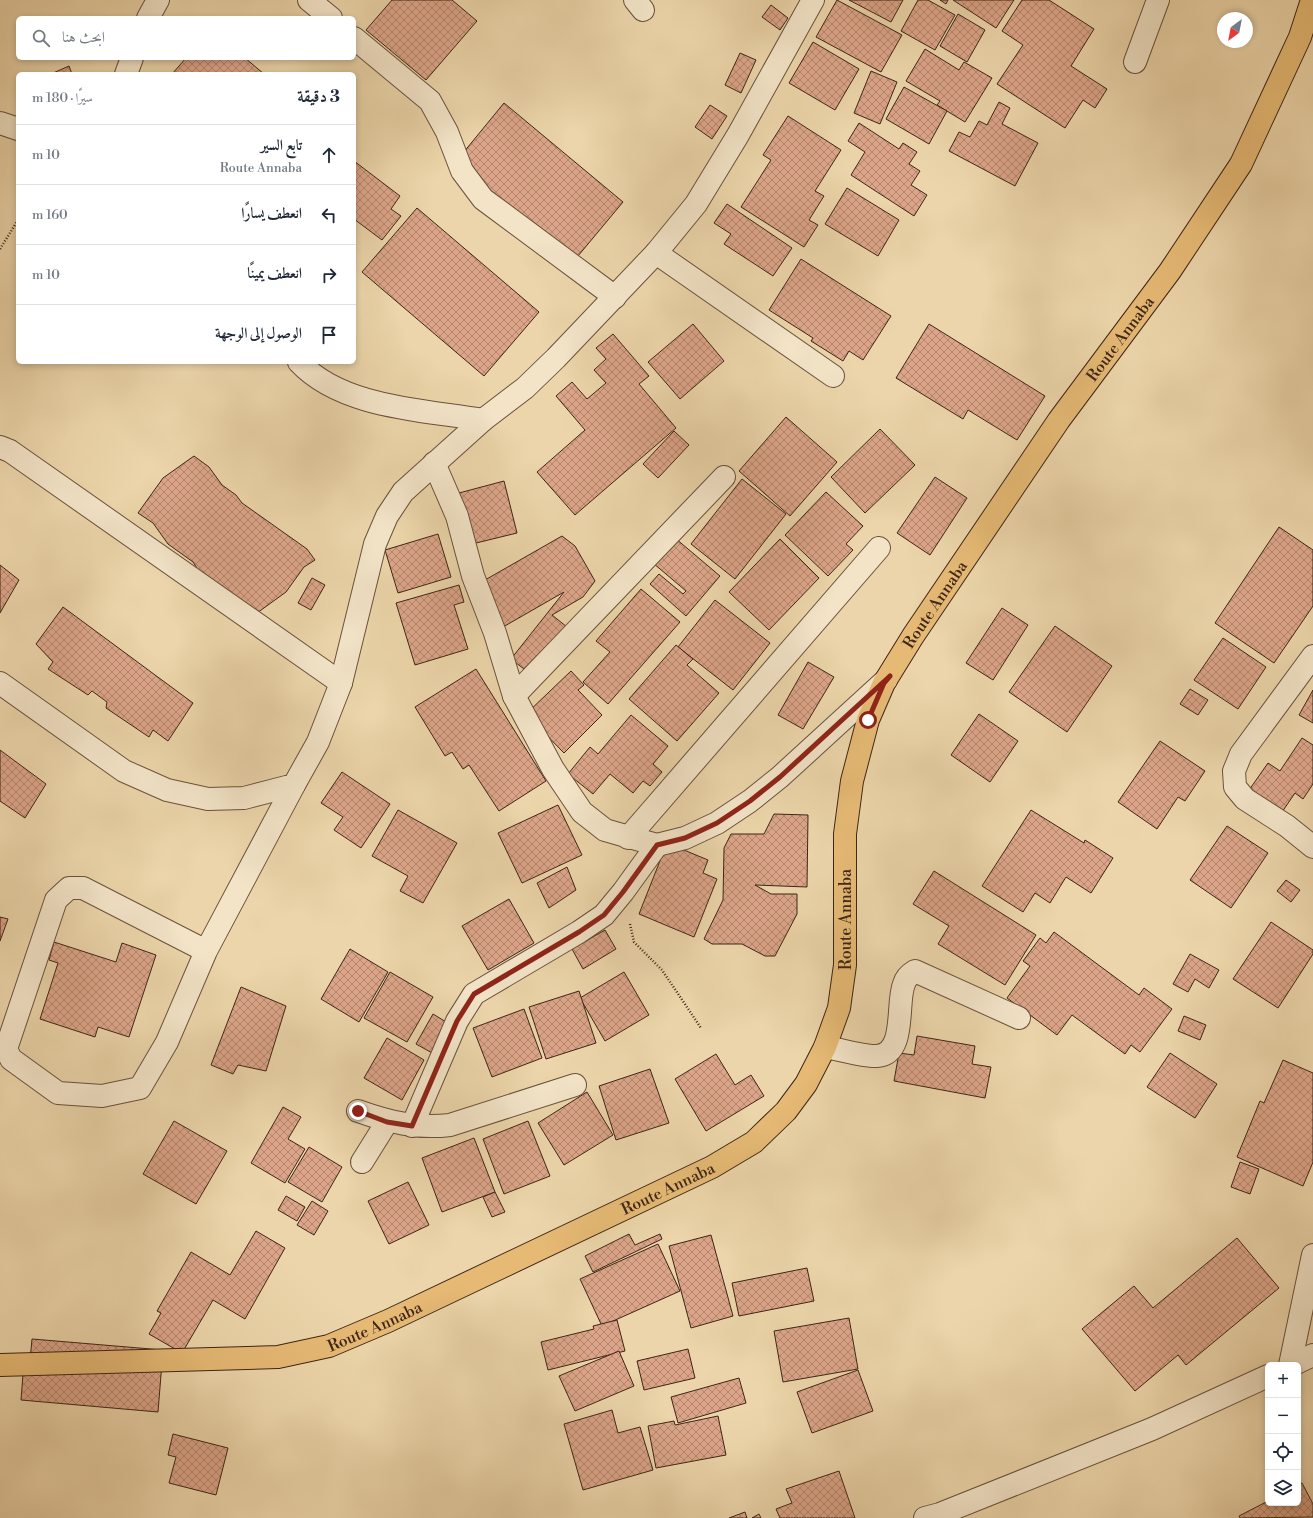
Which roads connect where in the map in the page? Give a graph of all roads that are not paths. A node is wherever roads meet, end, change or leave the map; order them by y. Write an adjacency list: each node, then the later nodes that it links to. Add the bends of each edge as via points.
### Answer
1 (158, 0): 6 (street)
2 (309, 0): 7 (street)
3 (813, 0): 12 (street, via 738,135 696,204)
4 (1158, 0): 10 (street)
5 (1312, 0): 22 (main road, Route Annaba, via 1300,38 1240,164 1170,271 1059,420 913,636)
6 (149, 16)
7 (329, 16)
8 (356, 40): 13 (street, via 430,101 447,132 462,172 483,199)
9 (131, 60): 11 (street)
10 (1135, 62)
11 (127, 72)
12 (656, 253): 13 (street); 15 (street)
13 (616, 297): 16 (street, via 525,388)
14 (301, 364): 16 (street, via 311,375 348,394 396,406)
15 (833, 376)
16 (483, 420): 18 (street)
17 (0, 447): 23 (street, via 10,451)
18 (434, 463): 23 (street, via 403,492 387,516 375,544); 25 (street, via 457,516 473,576 495,633)
19 (724, 477): 25 (street)
20 (879, 548): 27 (street)
21 (1313, 656): 29 (street, via 1241,754 1234,771 1235,787 1245,798)
22 (890, 676): 28 (street, via 780,777 750,801 717,823 685,838); 32 (main road, Route Annaba, via 884,683 868,720 852,781 845,834 845,965 839,1008)
23 (341, 682): 26 (street, via 318,742)
24 (0, 683): 26 (street, via 124,771 167,790 208,798 244,798)
25 (514, 696): 27 (street, via 553,769 582,812 605,830)
26 (294, 785): 30 (street)
27 (628, 838): 28 (street)
28 (657, 845): 36 (street, via 604,915 474,994 457,1021)
29 (1313, 847)
30 (206, 951): 30 (street, via 167,1042 140,1088 102,1096 58,1093 11,1059 6,1049 56,900 69,888 83,888)
31 (1018, 1018): 32 (street, via 915,971 908,975 903,985 897,1040 888,1052 878,1056)
32 (825, 1047): 42 (main road, Route Annaba, via 806,1084 786,1110 754,1142 712,1167 388,1321 329,1346 278,1357)
33 (575, 1084): 36 (street, via 450,1125 430,1128)
34 (358, 1111): 35 (street)
35 (387, 1122): 36 (street); 37 (street)
36 (412, 1126)
37 (362, 1162)
38 (1313, 1255): 40 (street)
39 (1313, 1355): 41 (street)
40 (1292, 1362)
41 (1298, 1362)
42 (0, 1365)
43 (1265, 1377): 44 (street, via 1152,1429)
44 (925, 1518)

